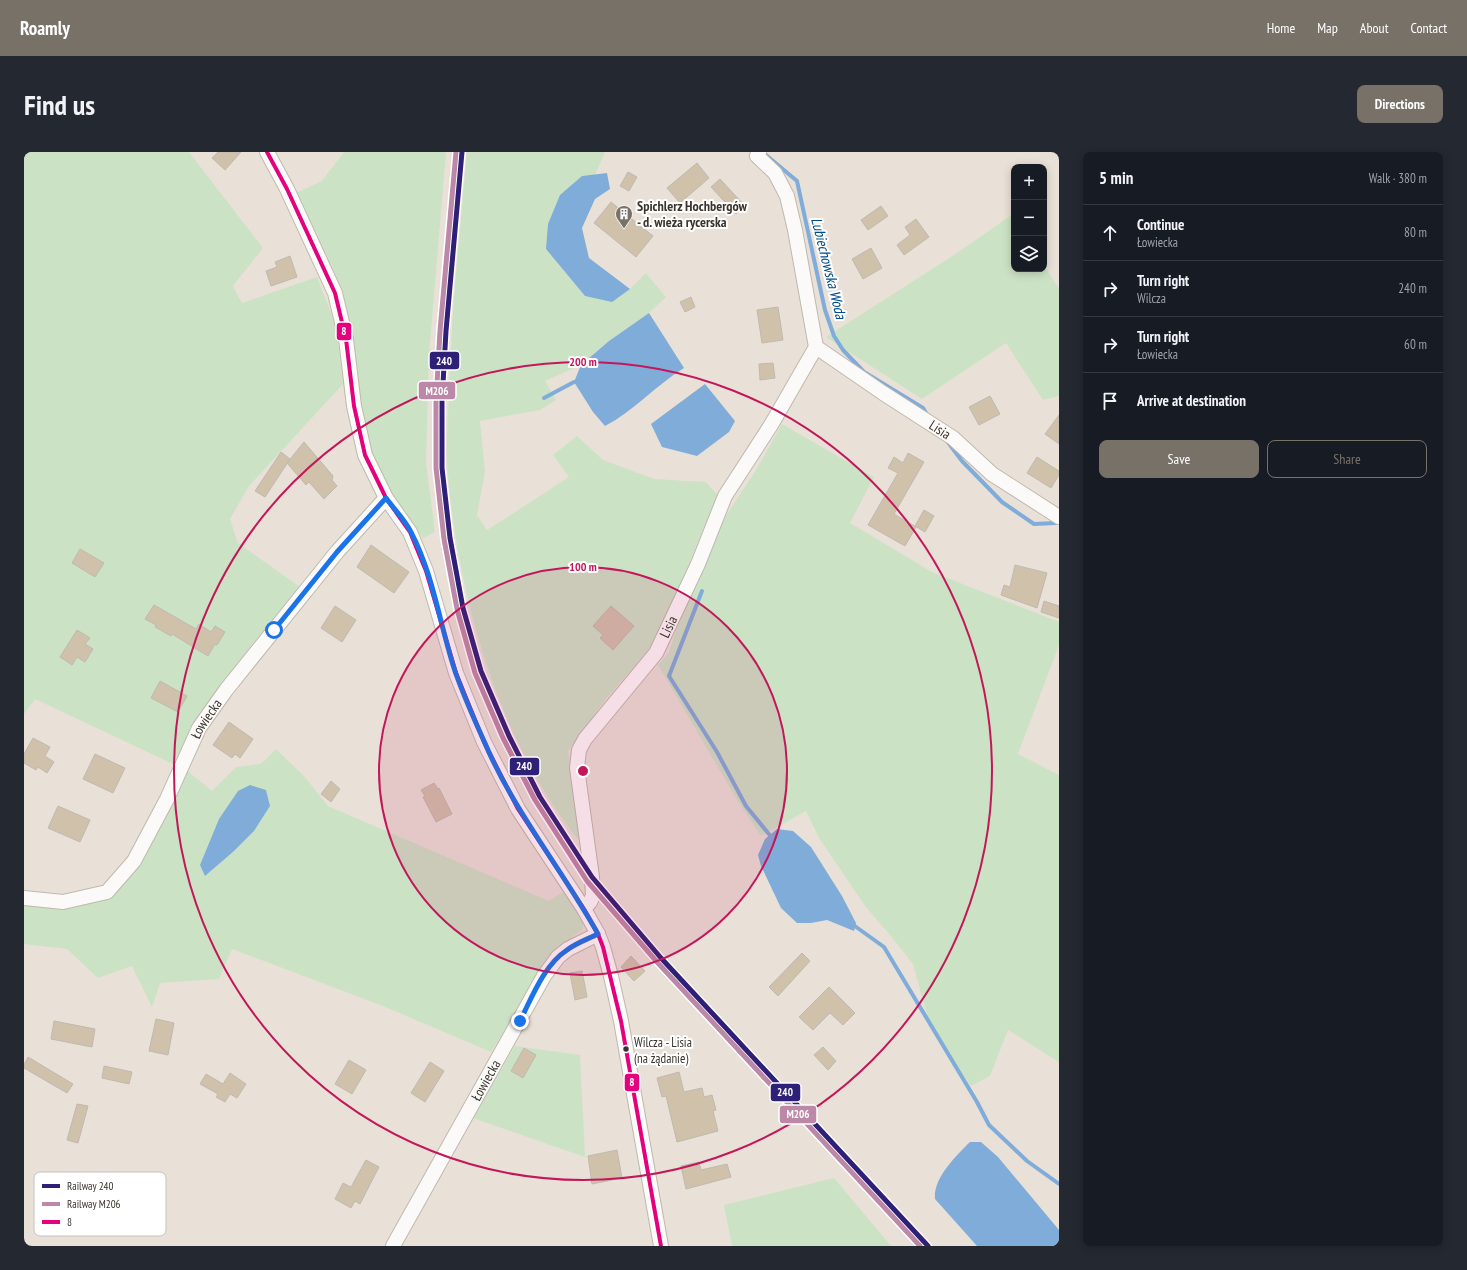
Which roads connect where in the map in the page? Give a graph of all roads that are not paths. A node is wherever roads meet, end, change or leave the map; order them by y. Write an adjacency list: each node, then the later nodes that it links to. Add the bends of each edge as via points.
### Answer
1 (268, 152): 4 (street, via 335,293 346,339 359,432 365,455)
2 (759, 152): 3 (street, via 757,156 774,173 787,196)
3 (816, 347): 5 (street, Lisia, via 953,438 992,474); 7 (street, Lisia, via 771,425 725,496 698,564 656,653 585,739 579,750 577,768 593,896)
4 (386, 498): 6 (street, Łowiecka, via 337,552 198,728 167,799 134,861 107,892 63,902); 7 (street, via 410,532 426,571 456,673 500,776 518,809)
5 (1059, 517)
6 (24, 898)
7 (584, 909): 8 (street)
8 (598, 934): 9 (street, Łowiecka, via 568,949 558,957 544,976); 10 (street, via 621,1020)
9 (393, 1246)
10 (661, 1246)

